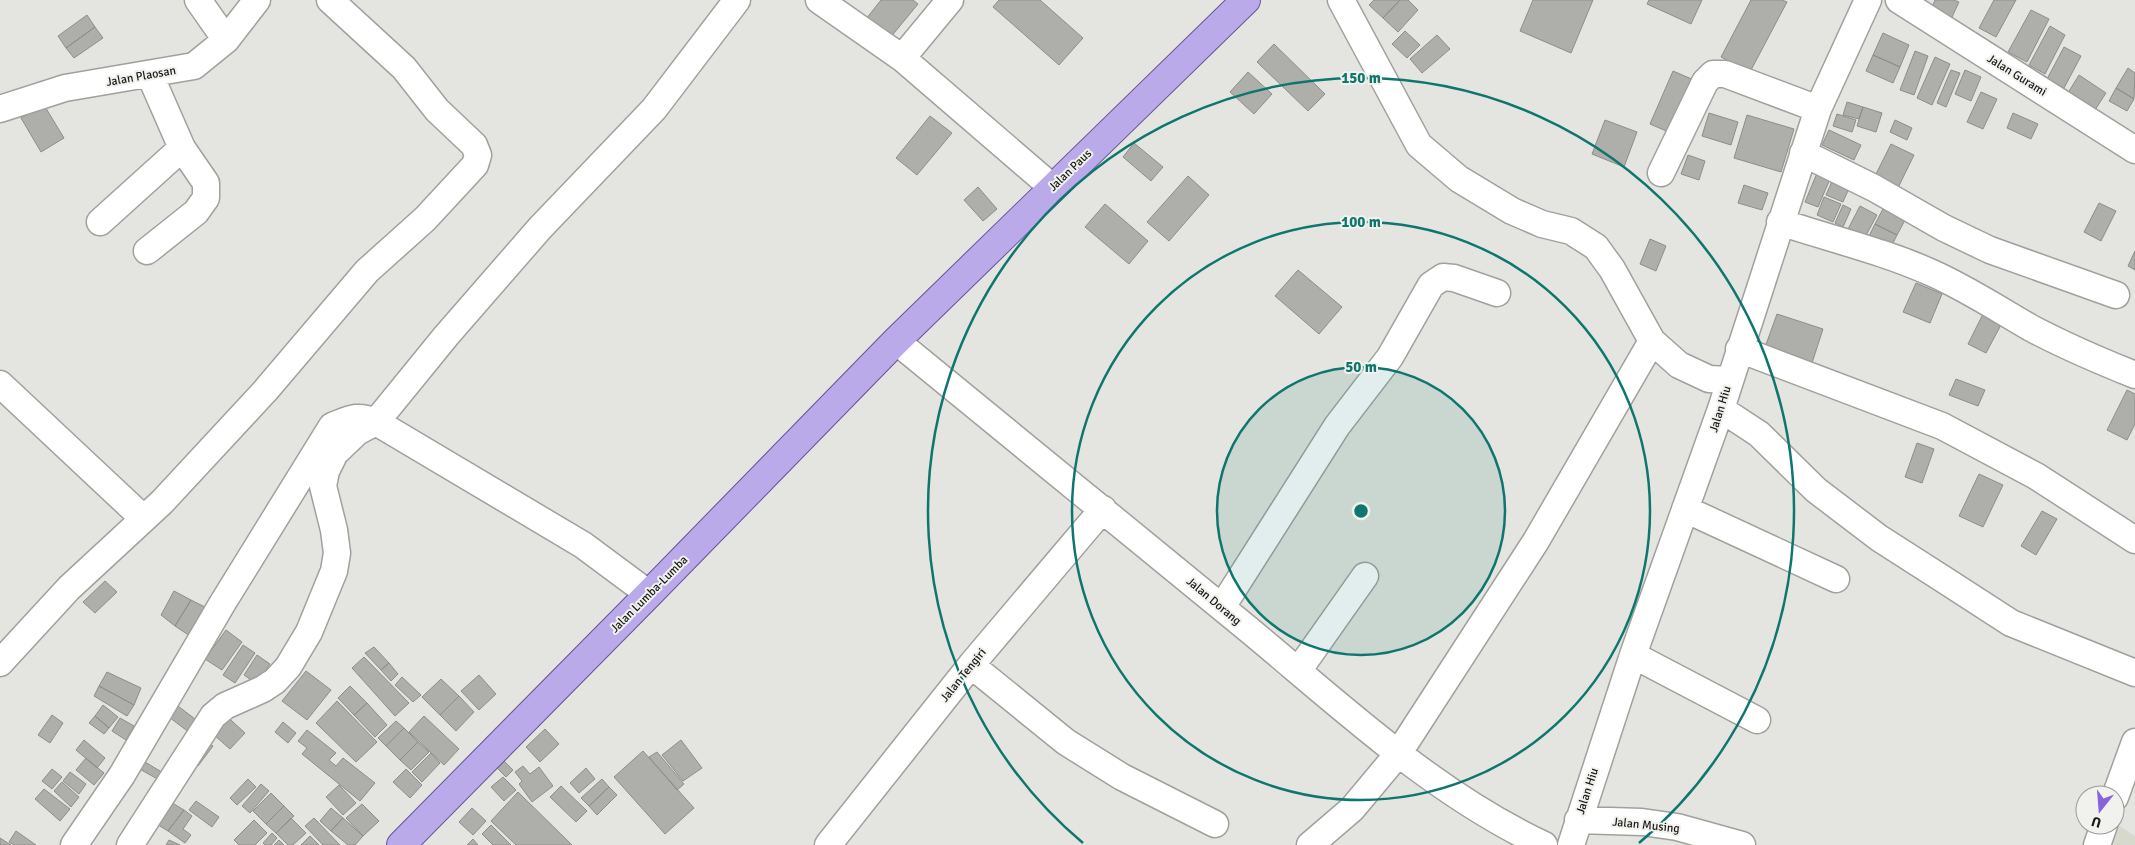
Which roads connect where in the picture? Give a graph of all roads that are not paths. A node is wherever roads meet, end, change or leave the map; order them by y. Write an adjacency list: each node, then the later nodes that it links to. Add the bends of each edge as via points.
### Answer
1 (198, 0): 11 (street)
2 (257, 0): 11 (street, Jalan Plaosan)
3 (330, 0): 36 (street, via 404,68 437,110 474,145 478,155 475,165 425,219 367,271 264,391 162,502)
4 (737, 0): 33 (street, via 654,109 540,228)
5 (950, 0): 12 (street)
6 (1246, 0): 20 (main road, Jalan Paus)
7 (1341, 0): 27 (street, via 1419,145 1459,179 1512,211 1542,224 1571,231 1596,247)
8 (1868, 0): 15 (street, Jalan Hiu)
9 (1899, 0): 17 (street, Jalan Gurami)
10 (835, 4): 12 (street)
11 (226, 40): 13 (street, Jalan Plaosan, via 194,66)
12 (902, 58): 20 (street)
13 (150, 75): 14 (street, Jalan Plaosan, via 65,88); 16 (street)
14 (0, 109)
15 (1818, 109): 18 (street, Jalan Hiu); 19 (street, via 1725,74 1713,74 1705,82)
16 (182, 148): 21 (street); 23 (street, via 206,183 206,198 196,212)
17 (2135, 150)
18 (1803, 153): 22 (street, Jalan Hiu); 25 (street, via 1975,243)
19 (1662, 173)
20 (1052, 187): 26 (main road, Jalan Paus)
21 (100, 222)
22 (1780, 222): 28 (street, Jalan Hiu); 29 (street, via 1881,252 1932,273 2033,328)
23 (147, 252)
24 (1497, 294): 41 (street, via 1454,278 1443,277 1431,286 1390,357 1337,426)
25 (2116, 295)
26 (896, 341): 34 (street, Jalan Dorang); 40 (main road, Jalan Lumba-Lumba)
27 (1652, 341): 30 (street, via 1680,365 1709,379); 48 (street, via 1536,541)
28 (1739, 349): 30 (street, Jalan Hiu); 37 (street, via 1942,426 2036,476)
29 (2135, 375)
30 (1729, 380): 32 (street, Jalan Hiu)
31 (0, 384): 36 (street)
32 (1721, 409): 35 (street, Jalan Hiu); 46 (street, via 1759,434 1816,490 1942,580 2011,623)
33 (376, 422): 40 (street, via 583,545); 53 (street, via 364,417 332,426 122,775); 54 (street, via 346,442 335,453 326,471 323,486 337,553 334,570 309,632 288,667 275,681 224,706 213,716)
34 (1103, 509): 41 (street, Jalan Dorang); 44 (street, Jalan Tengiri)
35 (1685, 509): 39 (street); 42 (street, Jalan Hiu)
36 (143, 518): 43 (street, via 70,588)
37 (2135, 540)
38 (1366, 576): 45 (street)
39 (1836, 578)
40 (649, 594): 55 (main road, Jalan Lumba-Lumba)
41 (1222, 608): 45 (street, Jalan Dorang)
42 (1633, 655): 47 (street); 51 (street, Jalan Hiu)
43 (0, 663)
44 (971, 665): 52 (street, via 1066,742 1122,777); 56 (street, Jalan Tengiri)
45 (1298, 671): 48 (street, Jalan Dorang)
46 (2135, 673)
47 (1757, 720)
48 (1398, 754): 57 (street, via 1352,809); 58 (street, Jalan Dorang, via 1496,821)
49 (2133, 756): 50 (street)
50 (2120, 785)
51 (1578, 820): 59 (street, Jalan Hiu); 60 (street, Jalan Musing, via 1678,826)
52 (1215, 824)
53 (74, 845)
54 (130, 845)
55 (401, 845)
56 (828, 845)
57 (1310, 845)
58 (1544, 845)
59 (1571, 845)
60 (1742, 845)

